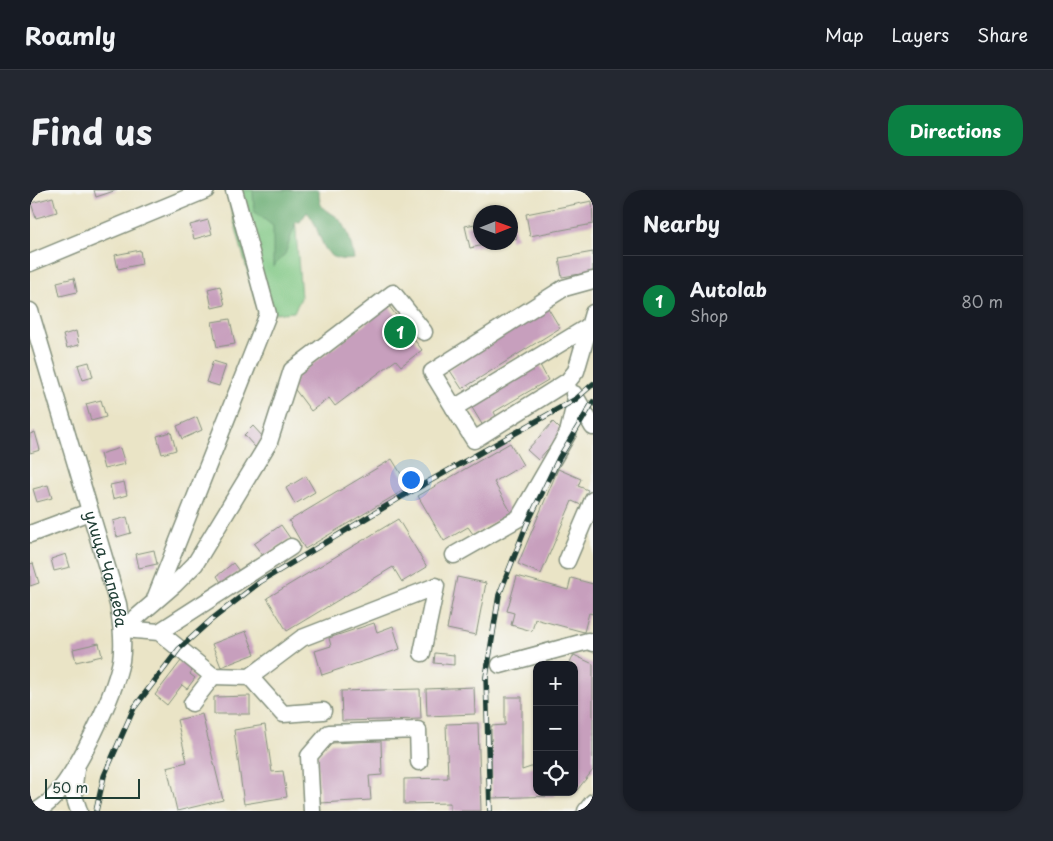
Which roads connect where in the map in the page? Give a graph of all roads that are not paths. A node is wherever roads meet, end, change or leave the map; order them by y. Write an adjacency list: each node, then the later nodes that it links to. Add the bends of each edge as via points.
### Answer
1 (206, 190): 3 (street)
2 (234, 190): 19 (street, via 268,314)
3 (30, 263)
4 (593, 280): 11 (street, via 564,288 432,372)
5 (30, 311): 14 (street, улица Чапаева)
6 (591, 319): 9 (street); 11 (street)
7 (424, 332): 19 (street, via 393,293 292,370 269,442 195,564)
8 (593, 358): 9 (street)
9 (572, 376): 10 (street); 11 (street, via 474,440)
10 (576, 398): 12 (street); 17 (street, via 568,433 519,518)
11 (454, 408)
12 (593, 427)
13 (593, 500): 18 (street)
14 (89, 512): 15 (street); 20 (street, улица Чапаева, via 118,604)
15 (30, 534)
16 (291, 548): 21 (street)
17 (454, 555)
18 (567, 560)
19 (154, 602): 20 (street)
20 (122, 629): 21 (street); 29 (street, улица Чапаева, via 121,661)
21 (159, 632): 25 (street)
22 (593, 643): 24 (street, via 588,641)
23 (422, 653): 26 (street, via 436,586 302,638)
24 (500, 665)
25 (212, 676): 26 (street); 27 (street)
26 (250, 677): 28 (street, via 283,714)
27 (192, 703)
28 (323, 712)
29 (80, 758): 32 (street, улица Чапаева, via 52,799); 33 (street, via 73,786)
30 (419, 762): 34 (street, via 418,730 329,733 309,756)
31 (593, 802): 35 (street)
32 (37, 811)
33 (78, 811)
34 (312, 811)
35 (586, 811)

